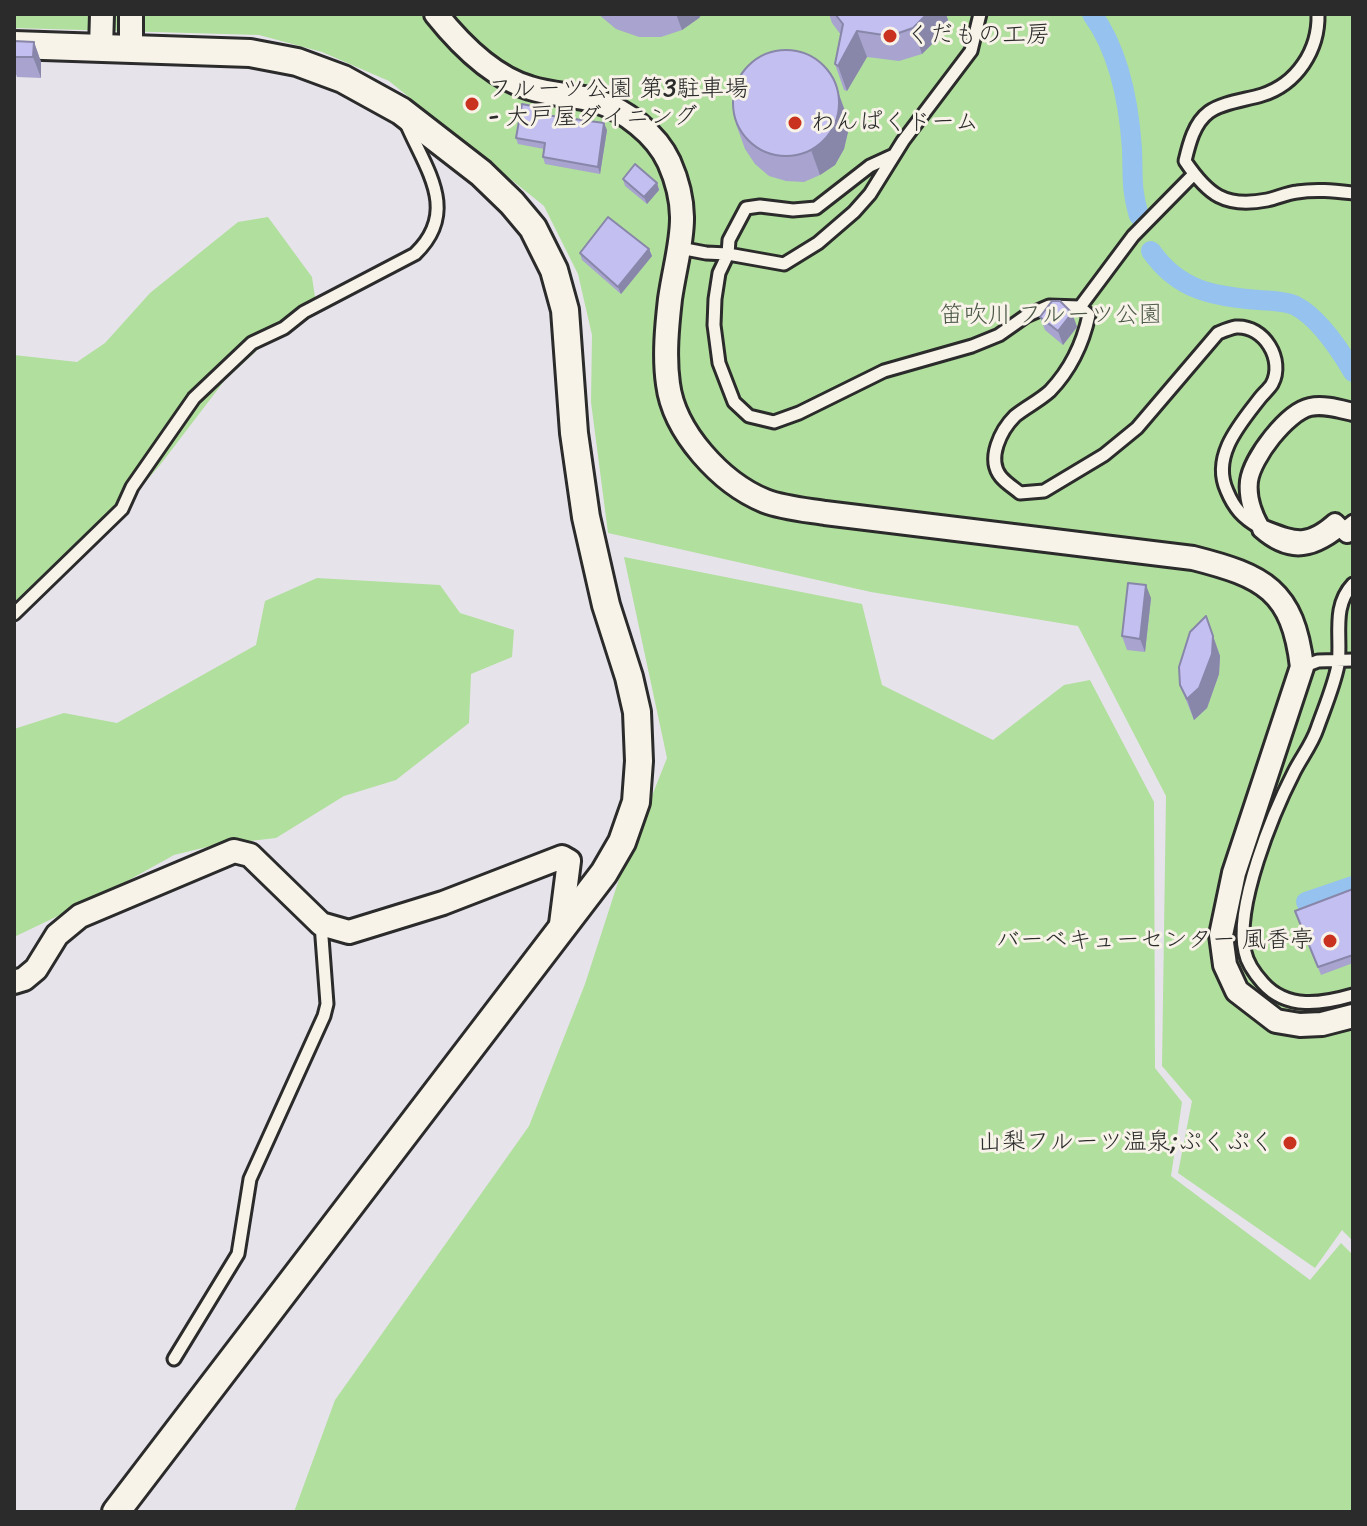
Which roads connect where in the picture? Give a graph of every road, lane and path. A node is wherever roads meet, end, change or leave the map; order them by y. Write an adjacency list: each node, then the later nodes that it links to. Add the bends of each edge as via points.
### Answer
1 (102, 14): 7 (street)
2 (131, 14): 8 (street)
3 (436, 14): 13 (street, via 456,40 501,74 529,88 598,102 632,119 652,137 668,159 679,189 684,229)
4 (980, 14): 10 (lane, via 971,51)
5 (1318, 14): 11 (lane, via 1314,43 1291,80 1209,112 1196,127 1185,161)
6 (14, 45): 7 (street)
7 (101, 48): 8 (street)
8 (131, 48): 9 (street, via 250,53 297,62 343,79)
9 (401, 111): 20 (lane, via 438,202 437,223 425,245 252,343 194,398 122,509); 25 (street, via 481,173 526,220 554,270 565,310 586,517 637,712 639,761 636,802 622,842)
10 (895, 155): 14 (lane, via 854,212 784,264); 14 (lane, via 870,166 816,208 746,208 729,240)
11 (1194, 174): 12 (lane, via 1209,192 1236,202 1321,190); 15 (lane, via 1133,236)
12 (1353, 193)
13 (680, 248): 14 (lane); 23 (street, via 667,336 668,386 688,434 730,481 766,501 825,513 1193,558 1238,569 1277,594 1287,609 1298,635)
14 (728, 254): 15 (lane, via 715,299 719,363 734,402 749,416 774,422 884,371 986,341 1049,306)
15 (1080, 307): 17 (lane, via 1089,315 1067,369 1052,389 1004,429 995,459 999,476 1020,493 1044,491 1079,472 1137,428 1218,333 1237,327 1271,346 1277,371 1272,386 1229,443 1222,468 1229,495)
16 (1353, 412): 17 (street, via 1311,407 1297,412 1274,435 1249,478)
17 (1254, 524): 18 (street, via 1301,541 1335,522)
18 (1349, 527)
19 (1353, 584): 22 (lane, via 1339,611)
20 (14, 614)
21 (1353, 660): 22 (lane)
22 (1338, 661): 23 (lane); 27 (lane, via 1316,733 1269,830 1244,906 1243,935 1255,974 1281,998 1314,1003)
23 (1302, 667): 28 (street, via 1234,873 1221,935 1225,965 1237,991 1276,1021 1322,1024)
24 (321, 924): 25 (street, via 349,932 562,857 569,861); 26 (street, via 250,855 234,851 80,916 57,935 36,969); 29 (lane, via 324,1016 250,1179 238,1254)
25 (560, 932): 30 (street)
26 (14, 982)
27 (1353, 995)
28 (1353, 1016)
29 (174, 1359)
30 (116, 1512)

